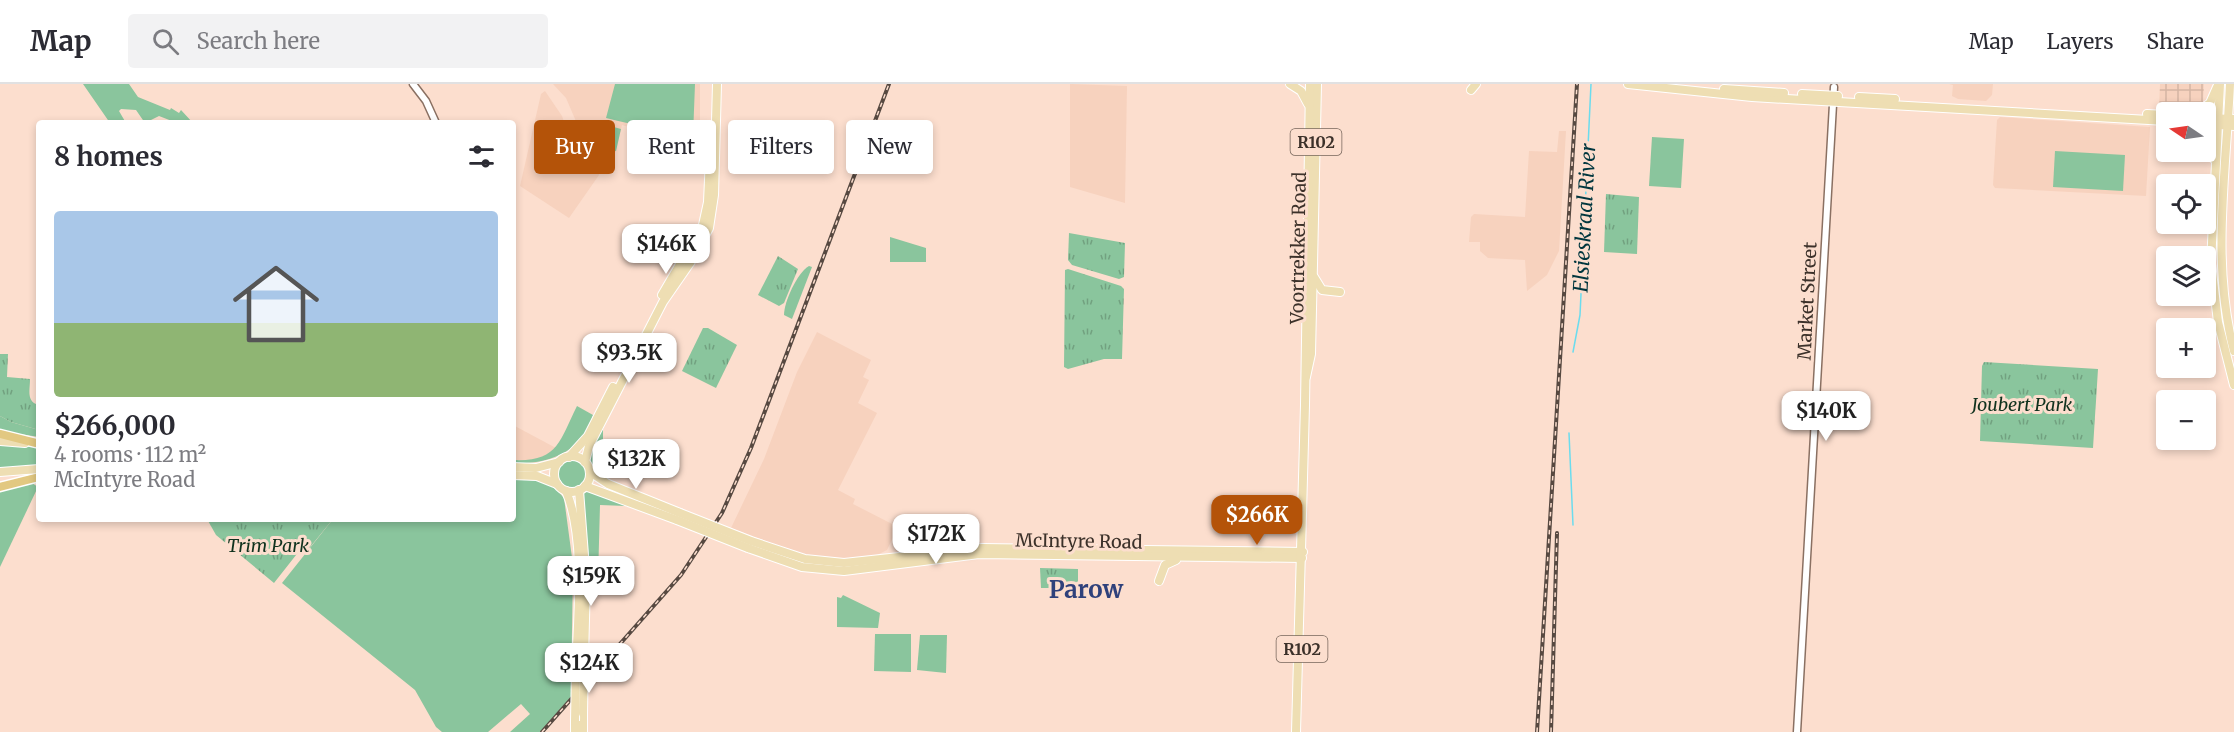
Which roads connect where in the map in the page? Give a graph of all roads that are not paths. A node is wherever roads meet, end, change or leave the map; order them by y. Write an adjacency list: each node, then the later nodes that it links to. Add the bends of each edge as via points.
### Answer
1 (413, 84): 15 (street)
2 (712, 84): 30 (main road, via 708,202 703,225 588,436)
3 (717, 84): 32 (main road, via 714,195 709,228 660,306 589,446)
4 (1290, 84): 13 (main road, via 1302,92)
5 (1310, 84): 13 (main road, Voortrekker Road / R102)
6 (1317, 84): 21 (main road, Voortrekker Road / R102)
7 (1628, 84): 11 (main road, via 1752,97)
8 (1669, 84): 11 (main road)
9 (2219, 84): 12 (main road); 17 (main road)
10 (2230, 84): 18 (main road)
11 (1834, 95): 14 (main road); 16 (main road); 51 (street, Market Street)
12 (2210, 102)
13 (1309, 106): 24 (main road, Voortrekker Road / R102)
14 (2156, 114)
15 (435, 120)
16 (2156, 120)
17 (2218, 122): 18 (main road); 20 (main road)
18 (2231, 122): 23 (main road, via 2221,264)
19 (2214, 162): 20 (main road)
20 (2216, 170): 25 (main road, via 2213,279 2218,322)
21 (1313, 276): 22 (main road, via 1322,290); 24 (main road, Voortrekker Road / R102, via 1311,354)
22 (1340, 292)
23 (2234, 351)
24 (1306, 376): 45 (main road, Voortrekker Road / R102)
25 (2234, 385)
26 (0, 434): 28 (highway)
27 (0, 441): 29 (main road)
28 (36, 443)
29 (36, 443)
30 (569, 457): 31 (main road); 32 (main road)
31 (559, 462): 33 (main road, via 536,468); 39 (main road, via 554,473)
32 (585, 462): 36 (main road)
33 (516, 467)
34 (36, 469): 35 (main road)
35 (0, 472)
36 (590, 472): 41 (main road); 43 (main road, McIntyre Road)
37 (516, 475): 39 (main road, via 537,476)
38 (36, 478): 40 (highway)
39 (557, 484): 42 (main road)
40 (0, 487)
41 (582, 488): 42 (main road); 43 (main road, McIntyre Road); 49 (main road, bridge, via 586,581)
42 (566, 491): 48 (main road, bridge, via 574,513 578,572)
43 (679, 516): 44 (main road, McIntyre Road, bridge)
44 (750, 544): 45 (main road, McIntyre Road, via 805,559 844,563 982,548); 46 (main road, McIntyre Road, via 802,567 844,571 979,555)
45 (1302, 554): 46 (main road, McIntyre Road); 50 (main road, Voortrekker Road / R102)
46 (1184, 558): 47 (main road, via 1166,563)
47 (1159, 582)
48 (575, 732)
49 (583, 732)
50 (1299, 732)
51 (1797, 732)

